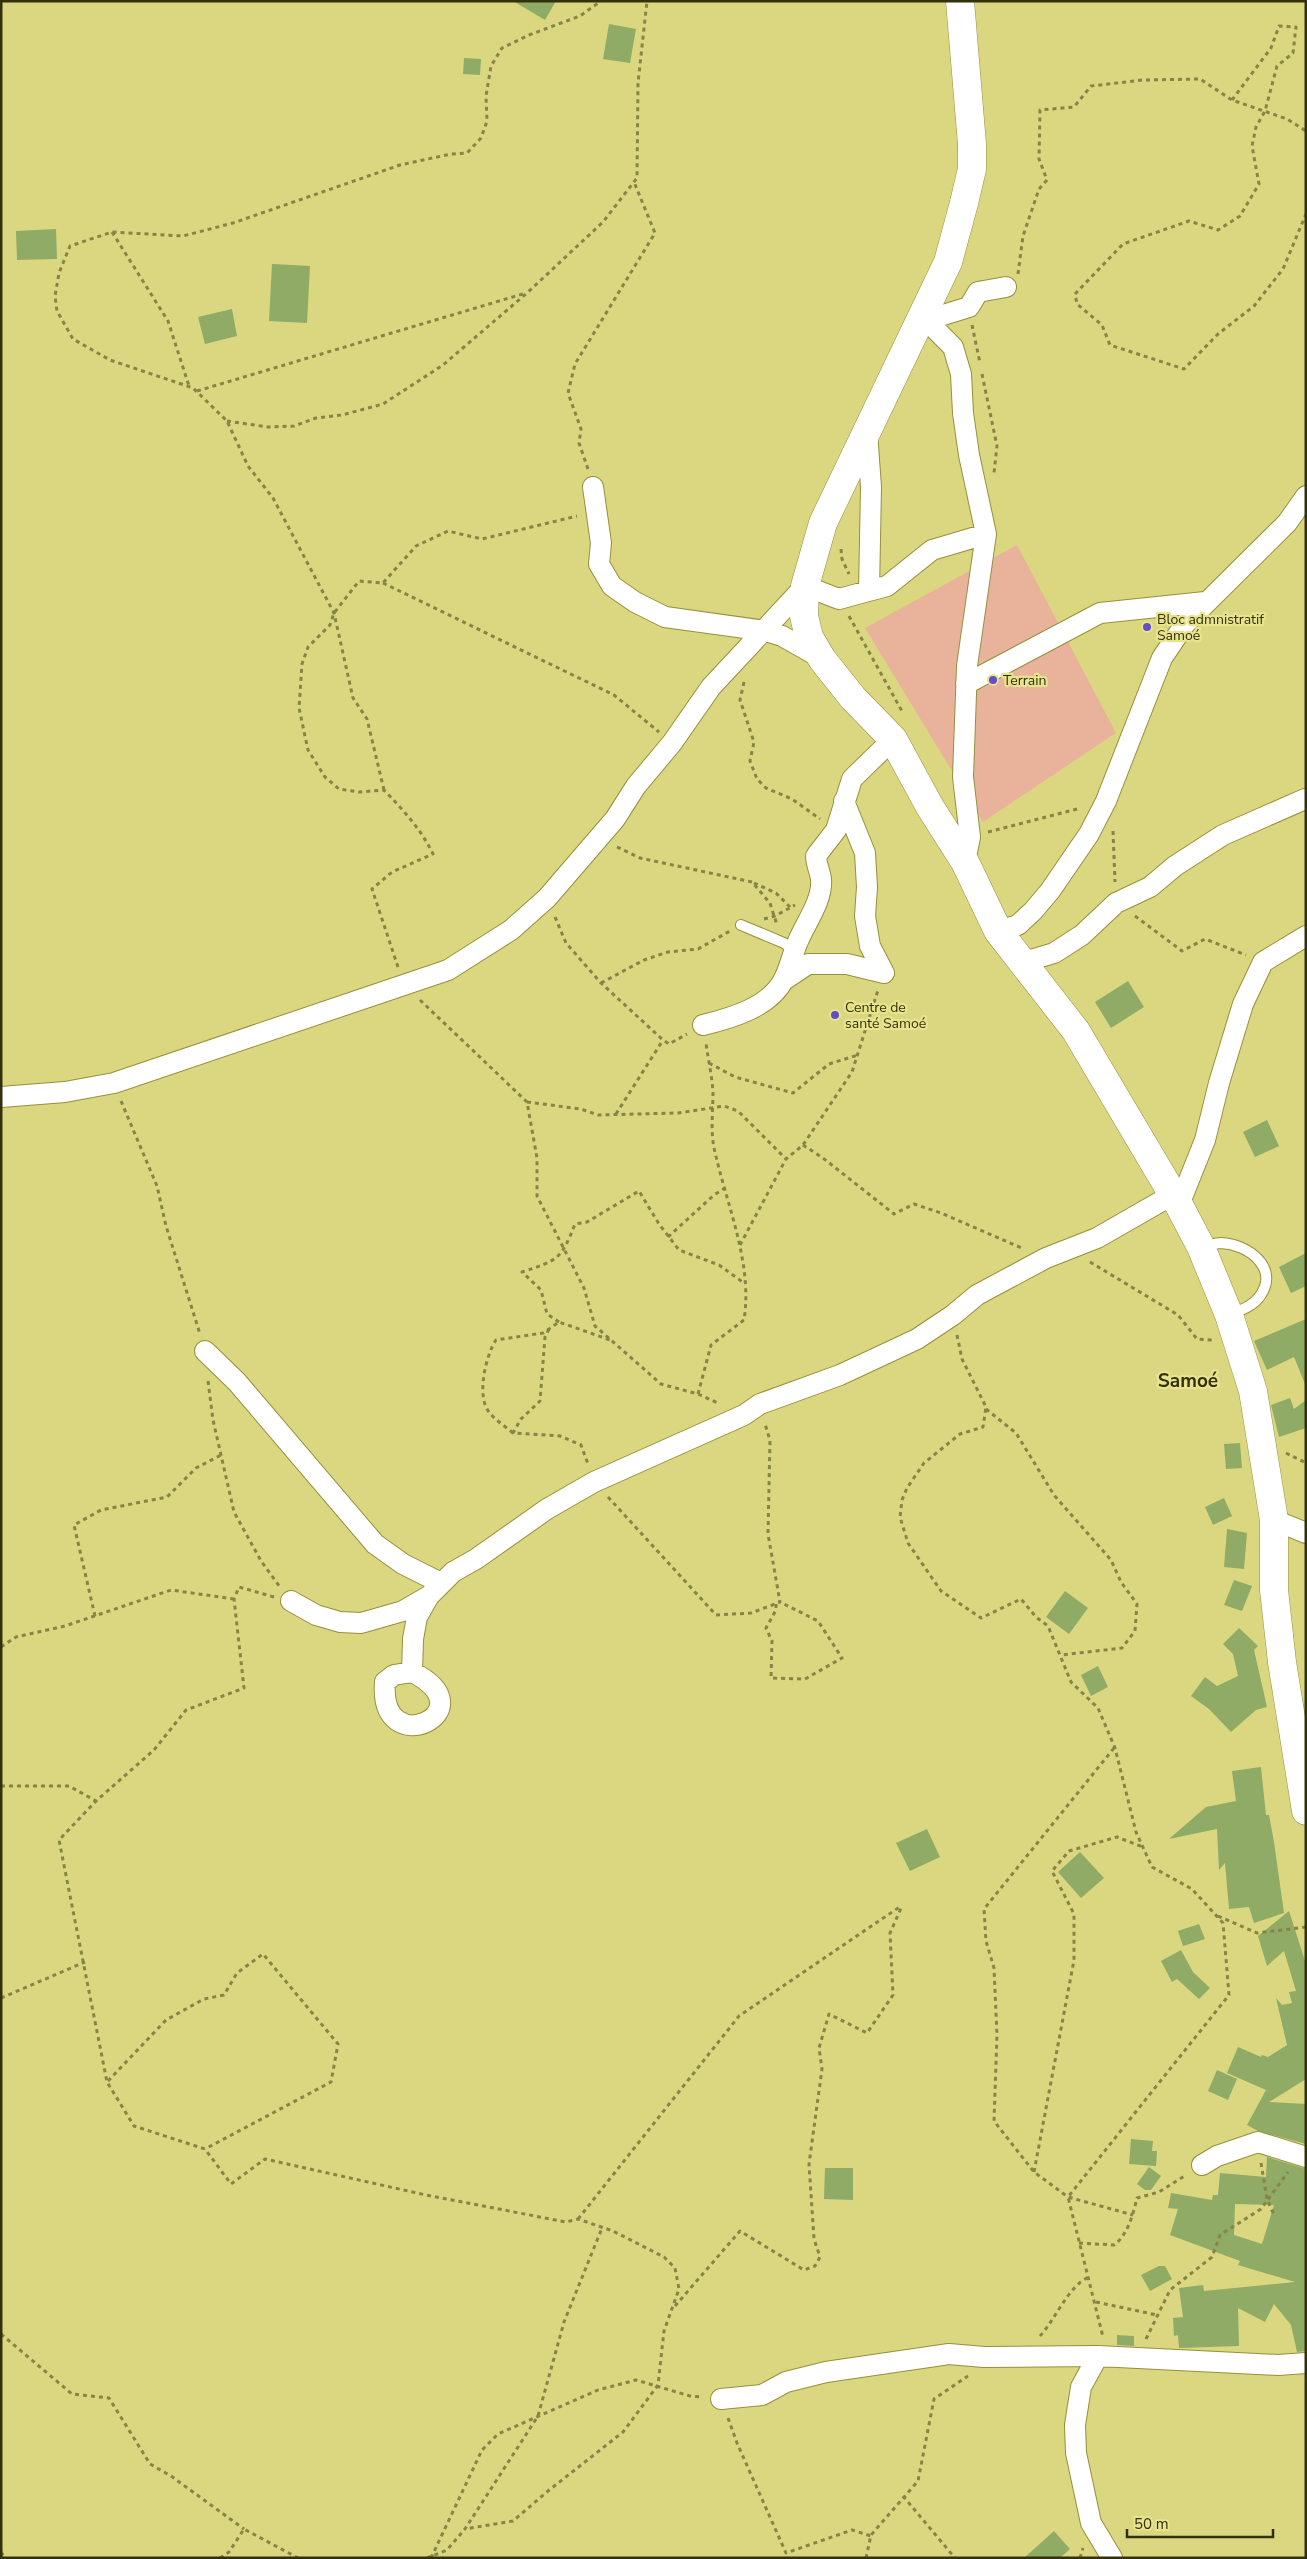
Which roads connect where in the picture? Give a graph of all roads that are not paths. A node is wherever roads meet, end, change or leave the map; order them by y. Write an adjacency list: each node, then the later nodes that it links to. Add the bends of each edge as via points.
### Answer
1 (960, 1): 3 (main road, via 971,109 972,169 948,262)
2 (1006, 287): 3 (street, via 978,292 969,307)
3 (925, 318): 4 (main road); 7 (street, via 953,346 961,374 969,455)
4 (867, 432): 8 (main road, via 823,523); 9 (street, via 871,487)
5 (594, 487): 11 (street, via 601,543 599,564 612,586 665,617)
6 (1306, 496): 10 (street, via 1287,523)
7 (986, 534): 9 (street, via 932,550 887,586); 13 (street)
8 (805, 586): 9 (street, via 839,599); 11 (street); 12 (main road, via 804,616 809,637)
9 (864, 592)
10 (1205, 602): 13 (street, via 1100,613); 19 (street, via 1162,658 1106,801 1089,834 1050,891 1018,924)
11 (766, 630): 12 (street); 25 (street, via 711,688 636,786 615,819 547,898 486,947 448,970 114,1083)
12 (822, 658): 14 (main road, via 853,698)
13 (966, 684): 17 (street, via 963,777)
14 (899, 729): 16 (street, via 852,779); 17 (main road, via 930,807)
15 (1305, 799): 22 (street, via 1223,835 1174,866 1150,887 1116,903 1082,935 1054,953)
16 (844, 801): 21 (street, via 836,830 816,856 821,878 820,892 805,924); 23 (street, via 865,854 865,916 870,946 884,973 847,964 808,964)
17 (968, 850): 19 (main road)
18 (741, 925): 21 (lane)
19 (998, 931): 22 (main road)
20 (1306, 936): 26 (street, via 1263,962 1243,1004 1205,1140)
21 (789, 946): 23 (street)
22 (1024, 962): 26 (main road, via 1079,1037)
23 (784, 980): 24 (street, via 750,1010)
24 (703, 1025)
25 (1, 1098)
26 (1176, 1200): 27 (main road); 32 (street, via 1097,1238 1046,1258 977,1295 954,1315 916,1339 840,1375 752,1409 594,1482 547,1509 453,1572)
27 (1201, 1247): 28 (main road); 28 (lane, via 1222,1243 1245,1249 1258,1257 1266,1271 1266,1286 1259,1297)
28 (1230, 1315): 30 (main road, via 1253,1391)
29 (205, 1351): 32 (street, via 237,1382 375,1544)
30 (1274, 1520): 31 (street); 35 (main road, via 1274,1590)
31 (1306, 1533)
32 (435, 1590): 33 (street, via 403,1611 361,1623 340,1622 316,1615); 34 (street, via 417,1616)
33 (291, 1601)
34 (412, 1672)
35 (1306, 1811)
36 (1302, 2155): 37 (street, via 1258,2142 1217,2156)
37 (1202, 2165)
38 (1102, 2356): 39 (street, via 1278,2365); 40 (street, via 984,2357 949,2354 836,2371 786,2382 762,2395); 41 (street, via 1081,2387 1075,2425 1076,2453 1092,2523)
39 (1306, 2363)
40 (721, 2399)
41 (1112, 2558)

